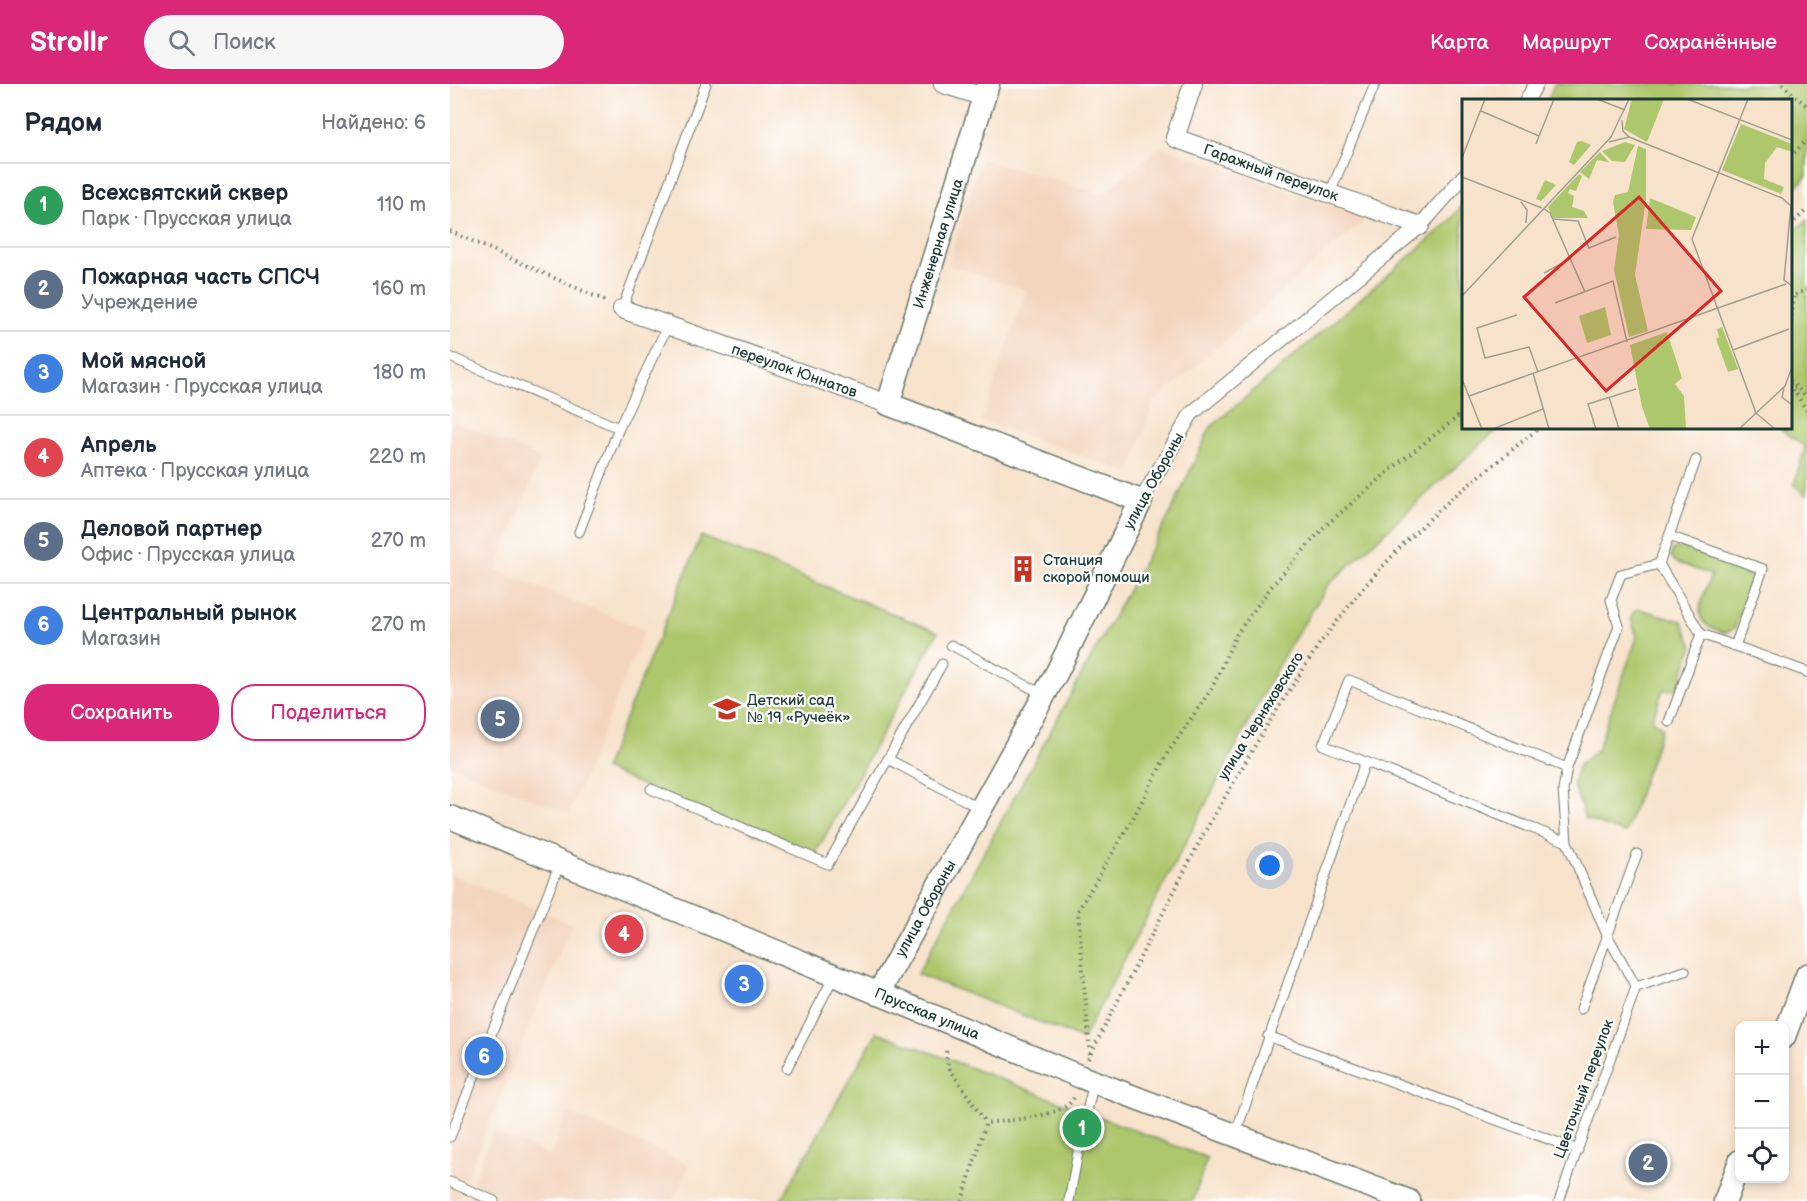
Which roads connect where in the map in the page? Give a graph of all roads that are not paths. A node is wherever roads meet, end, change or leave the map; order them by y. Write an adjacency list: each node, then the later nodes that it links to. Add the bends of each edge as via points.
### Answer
1 (706, 84): 11 (lane)
2 (944, 84): 6 (street)
3 (1193, 84): 9 (street, Гаражный переулок, via 1175,138)
4 (1375, 84): 9 (lane)
5 (1536, 84): 7 (street)
6 (986, 91): 14 (street, Инженерная улица)
7 (1528, 99)
8 (1462, 178): 10 (street, улица Обороны)
9 (1330, 194): 10 (street, Гаражный переулок)
10 (1419, 226): 17 (street, улица Обороны, via 1191,414)
11 (622, 309): 12 (street, переулок Юннатов)
12 (668, 325): 14 (street, переулок Юннатов); 15 (lane)
13 (450, 357): 15 (lane)
14 (888, 404): 17 (street, переулок Юннатов)
15 (619, 428): 18 (lane)
16 (1696, 460): 19 (lane)
17 (1141, 501): 26 (street, улица Обороны)
18 (579, 532)
19 (1669, 536): 20 (lane); 23 (lane, via 1763,569)
20 (1659, 564): 21 (lane); 30 (lane, via 1621,574 1611,600 1619,627)
21 (1701, 634): 23 (lane); 27 (lane)
22 (951, 645): 26 (lane)
23 (1735, 646): 25 (lane)
24 (942, 664): 28 (lane)
25 (1807, 672)
26 (1044, 695): 32 (street, улица Обороны)
27 (1669, 722)
28 (888, 759): 31 (lane, via 828,864); 32 (lane)
29 (1365, 762): 30 (lane, via 1323,745 1349,680); 34 (lane); 46 (lane)
30 (1567, 768): 34 (lane, via 1563,790)
31 (651, 789)
32 (981, 809): 42 (street, улица Обороны)
33 (450, 817): 36 (street, Прусская улица)
34 (1568, 842): 37 (lane)
35 (1637, 854): 37 (lane)
36 (560, 863): 40 (street, Прусская улица); 50 (lane)
37 (1607, 935): 41 (lane); 44 (lane)
38 (1685, 971): 41 (lane)
39 (1807, 975): 43 (street)
40 (834, 976): 42 (street, Прусская улица); 47 (lane)
41 (1636, 987): 51 (lane, Цветочный переулок)
42 (878, 994): 48 (street, Прусская улица)
43 (1803, 1000): 45 (street)
44 (1581, 1009)
45 (1789, 1029)
46 (1268, 1036): 49 (lane); 51 (lane)
47 (787, 1068)
48 (1087, 1080): 49 (street, Прусская улица); 56 (lane)
49 (1235, 1136): 54 (street, Прусская улица)
50 (450, 1137)
51 (1578, 1150): 58 (lane, Цветочный переулок)
52 (1735, 1174): 59 (street)
53 (450, 1182): 55 (lane)
54 (1386, 1197): 57 (street, Прусская улица)
55 (494, 1201)
56 (1069, 1201)
57 (1409, 1201)
58 (1559, 1201)
59 (1725, 1201)

